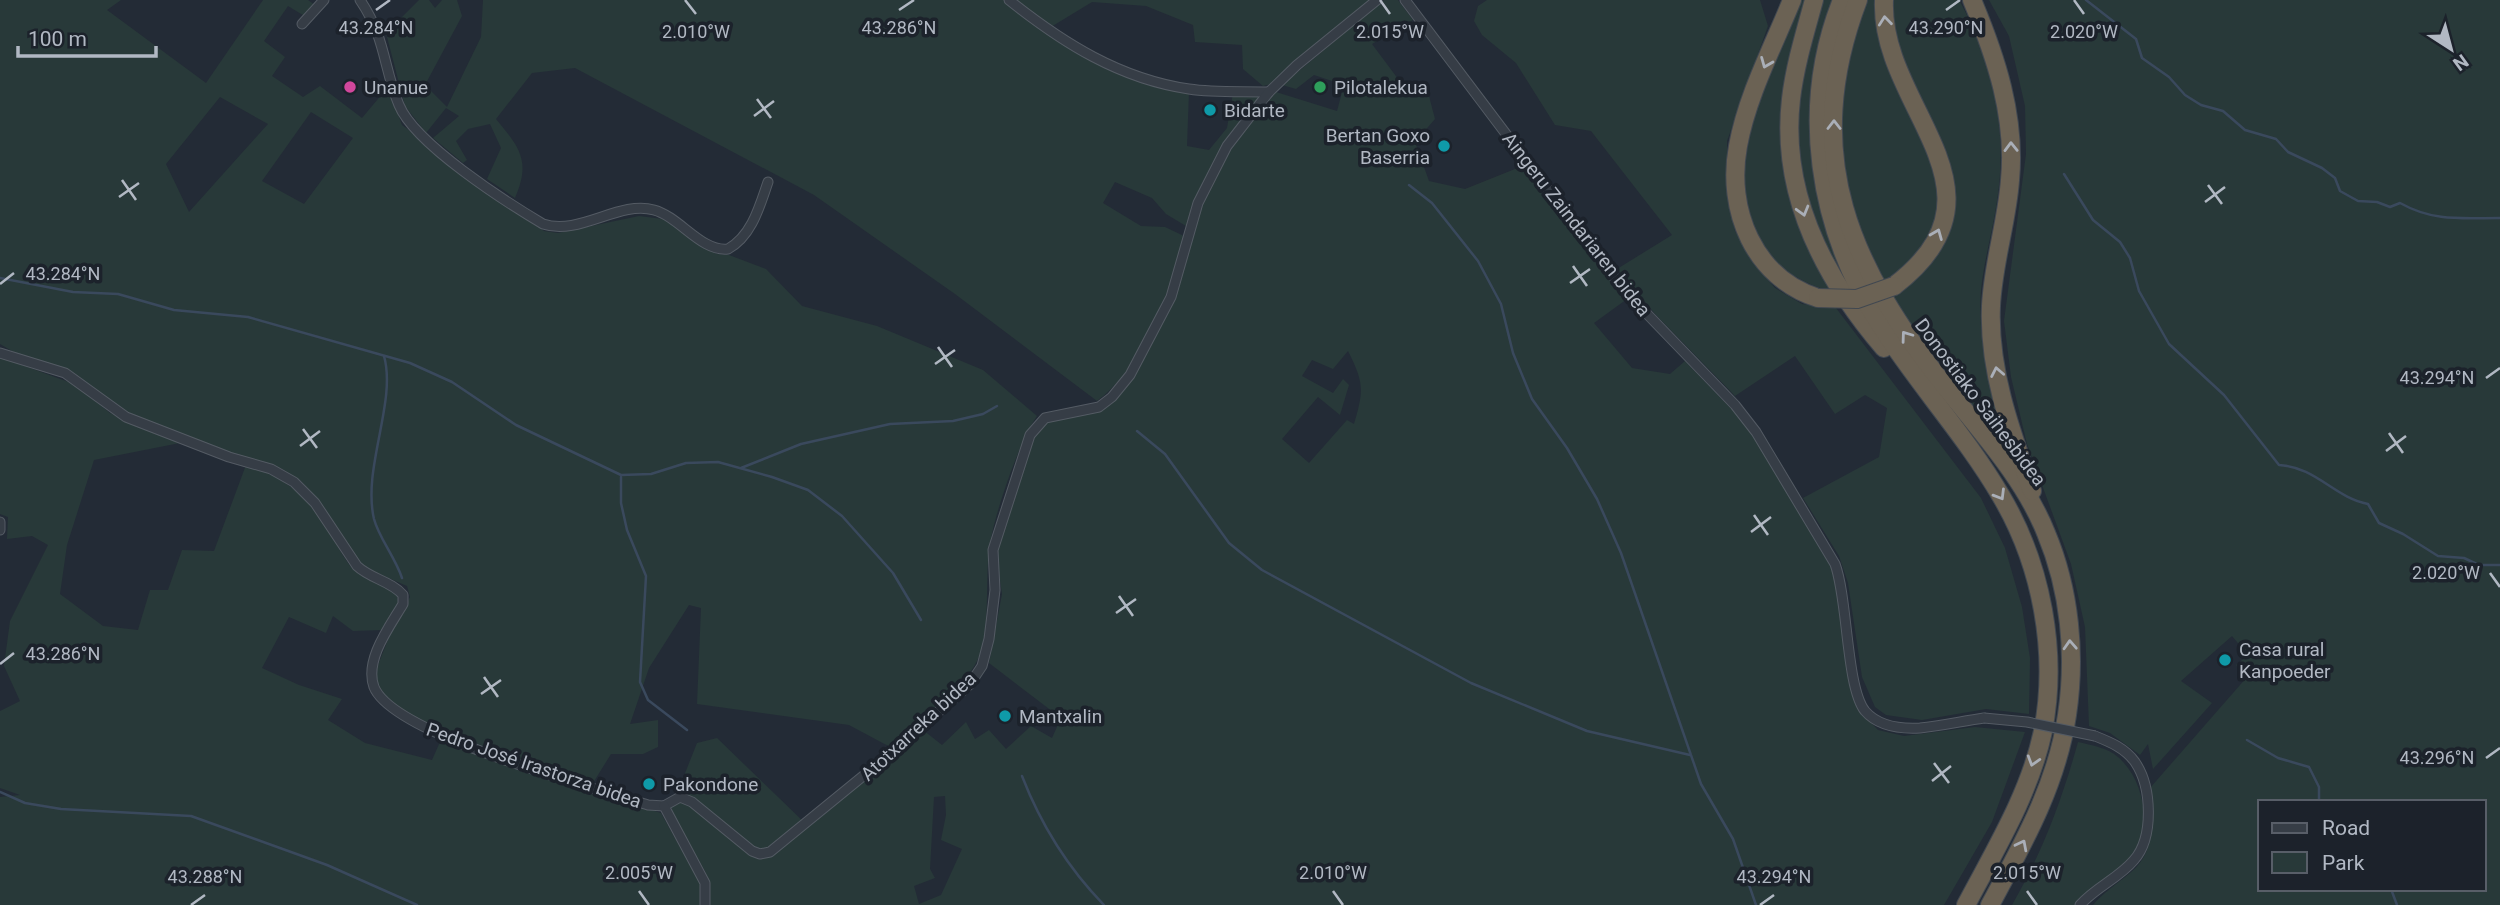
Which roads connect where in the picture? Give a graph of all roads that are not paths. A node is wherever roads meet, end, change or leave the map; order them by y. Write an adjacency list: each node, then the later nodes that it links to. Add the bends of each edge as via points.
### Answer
1 (324, 0): 12 (street)
2 (360, 0): 14 (street, via 382,42 400,108 414,130 543,224 561,228 654,209 713,247 728,249 749,227)
3 (1009, 0): 13 (street, via 1079,51 1149,80 1191,89)
4 (1377, 0): 13 (street, Atotxarreka bidea)
5 (1405, 0): 24 (street, Aingeru Zaindariaren bidea, bridge, via 1623,289 1735,405 1771,454 1842,583 1857,691 1864,709 1878,721 1919,728 1983,718 2026,722 2095,736 2124,751 2136,764 2146,800 2142,850)
6 (1792, 0): 10 (highway, one-way to 10, bridge, via 1738,146 1736,185 1742,223 1758,255 1784,282 1818,298 1857,299 1894,286 1911,273 1931,248 1947,196 1938,154 1896,68 1888,43)
7 (1814, 0): 16 (highway, one-way to 16, via 1790,101 1791,160 1802,214 1855,314)
8 (1842, 0): 16 (highway, Donostiako Saihesbidea, via 1830,29 1820,87 1818,137 1826,198 1857,285)
9 (1858, 0): 19 (highway, Donostiako Saihesbidea, one-way to 9, via 2008,467 1888,310 1851,232 1838,180 1834,125 1841,58)
10 (1884, 0)
11 (1972, 0): 19 (highway, one-way to 11, via 1995,370 1991,306 2012,141 2001,76)
12 (302, 24)
13 (1269, 92): 20 (street, Atotxarreka bidea, via 1227,146 1204,192 1171,297 1130,374 1099,407 1045,418 1030,435 993,550 995,590 989,639 982,666 970,684 770,852 752,851 692,802 680,797)
14 (768, 182)
15 (0, 353): 20 (street, Pedro José Irastorza bidea, via 65,373 126,417 271,469 294,482 315,503 356,566 397,587 403,595 403,604 372,664 373,686 386,705 456,742 648,805)
16 (1961, 439): 22 (highway, Donostiako Saihesbidea, one-way to 22, via 2001,496 2029,554 2045,617 2048,681 2043,732 2028,779)
17 (0, 522): 18 (street)
18 (0, 530)
19 (2046, 531): 23 (highway, Donostiako Saihesbidea, one-way to 19, via 2045,798 2067,713 2069,629 2061,579)
20 (664, 806): 21 (street, via 705,883)
21 (705, 905)
22 (1966, 905)
23 (1990, 905)
24 (2080, 905)

